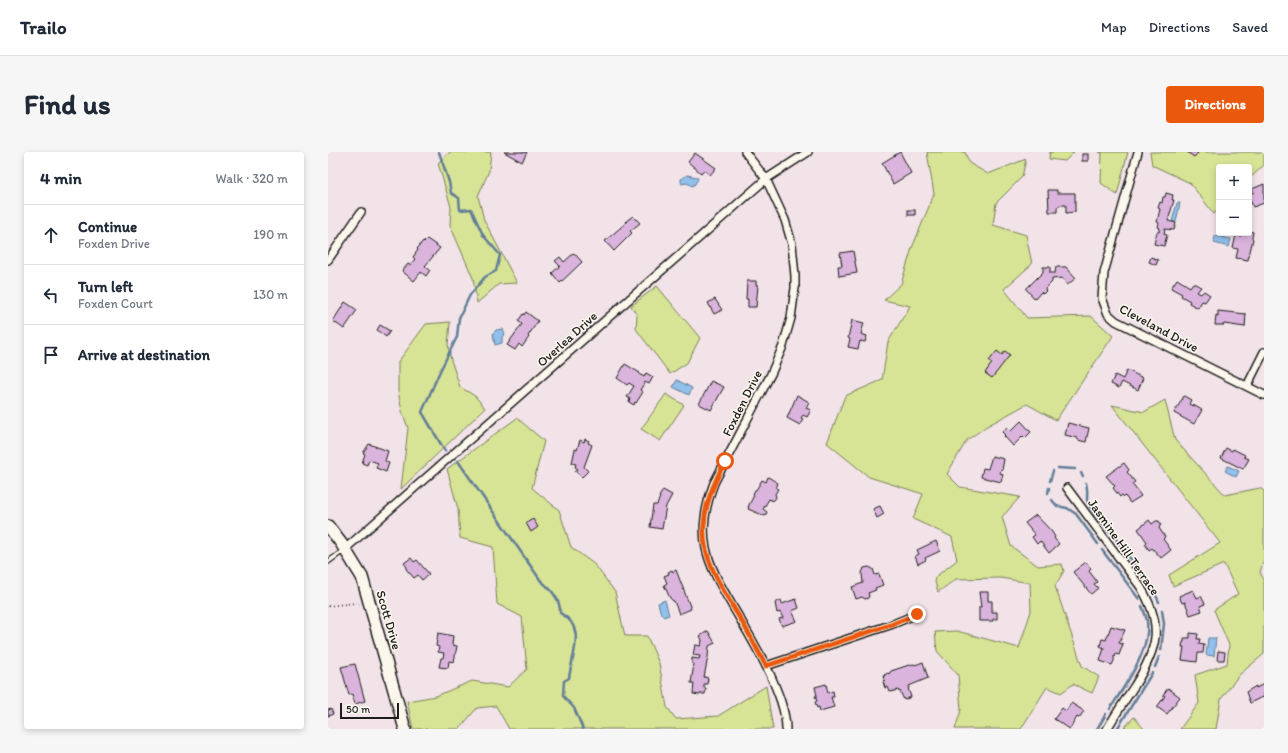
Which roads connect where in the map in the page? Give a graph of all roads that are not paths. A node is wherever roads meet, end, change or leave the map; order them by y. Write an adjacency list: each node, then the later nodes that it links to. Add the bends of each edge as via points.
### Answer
1 (745, 152): 4 (street, Foxden Drive)
2 (808, 152): 4 (street, Overlea Drive)
3 (1138, 152): 8 (street, Cleveland Drive, via 1104,273 1102,298 1108,314 1116,321)
4 (766, 179): 12 (street, Overlea Drive); 15 (street, Foxden Drive, via 785,220 792,244 795,282 791,318 771,374 714,483 704,526 707,557)
5 (361, 212): 6 (street)
6 (328, 260)
7 (1264, 352): 8 (street)
8 (1247, 386): 9 (street, Cleveland Drive)
9 (1264, 395)
10 (1067, 488): 18 (street, Jasmine Hill Terrace, via 1140,586 1148,599 1155,623 1152,653 1146,667)
11 (328, 526): 12 (street, Scott Drive)
12 (346, 549): 13 (lane); 16 (street, Scott Drive, via 362,577)
13 (328, 562)
14 (917, 614): 15 (street)
15 (766, 666): 17 (street, Foxden Drive, via 778,690)
16 (405, 729)
17 (786, 729)
18 (1106, 729)

